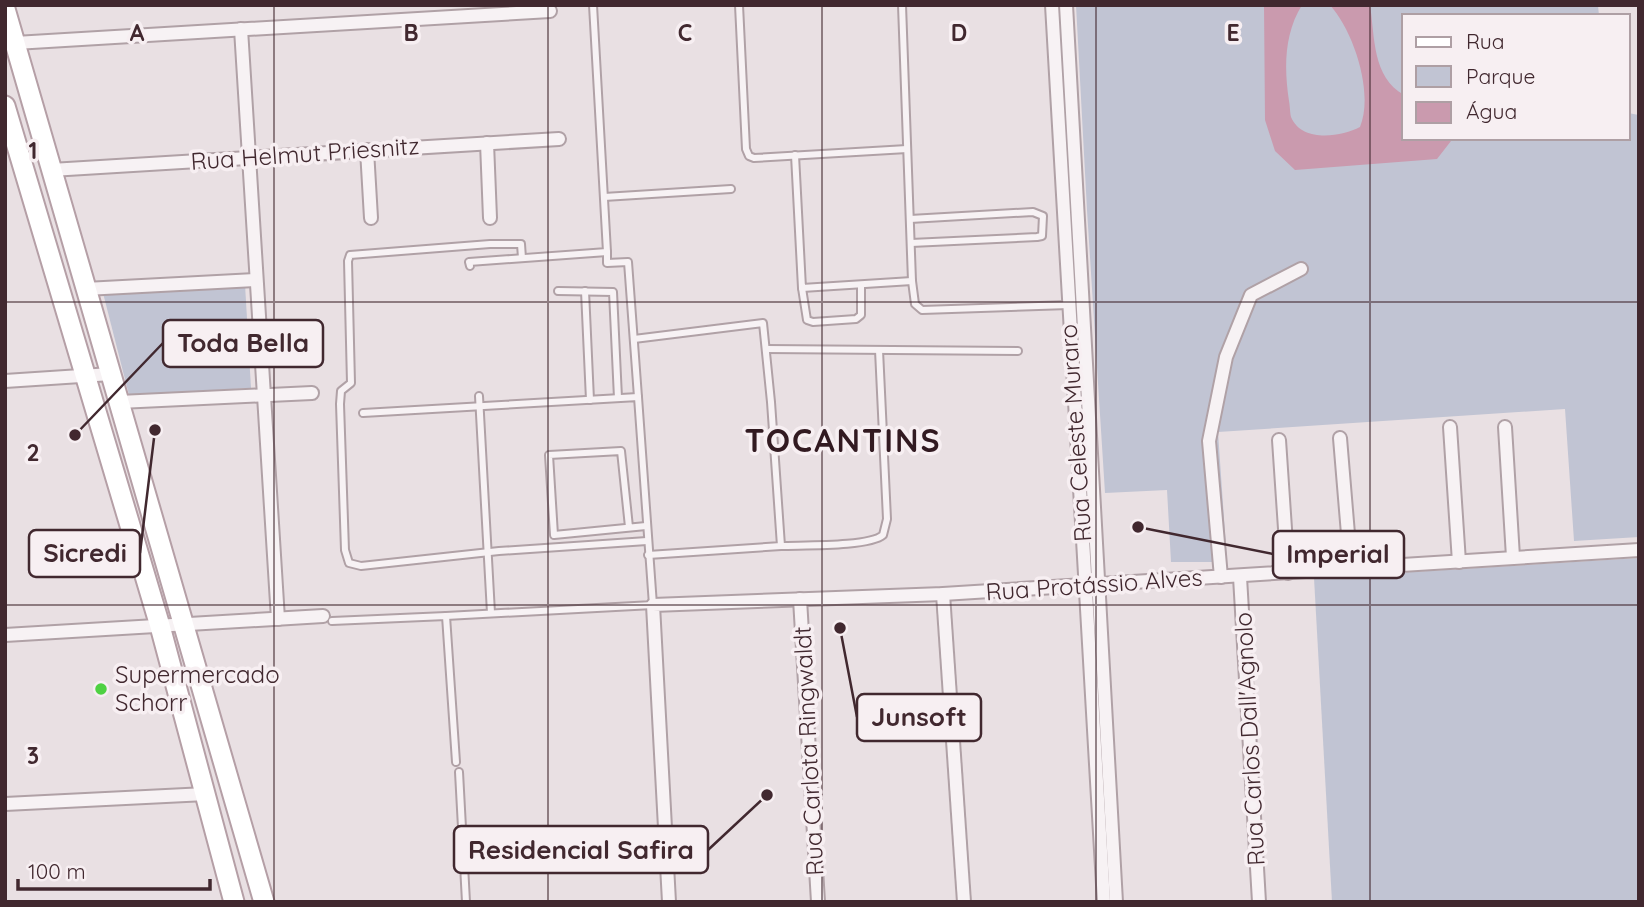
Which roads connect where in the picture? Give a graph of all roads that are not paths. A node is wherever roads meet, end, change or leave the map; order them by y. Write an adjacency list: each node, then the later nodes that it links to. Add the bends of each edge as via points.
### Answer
1 (593, 5): 22 (lane)
2 (739, 5): 18 (lane, via 746,149 754,158)
3 (902, 5): 16 (lane)
4 (1052, 5): 39 (street, Rua Celeste Muraro)
5 (1066, 5): 38 (street, Rua Celeste Muraro)
6 (5, 9): 10 (main road)
7 (489, 10): 8 (street); 9 (street)
8 (550, 10)
9 (241, 29): 10 (street); 19 (street)
10 (15, 43): 12 (main road)
11 (5, 106): 13 (main road)
12 (39, 127): 13 (street); 20 (main road)
13 (9, 129): 45 (main road)
14 (559, 139): 15 (street, Rua Helmut Priesnitz)
15 (486, 143): 17 (street, Rua Helmut Priesnitz); 24 (street)
16 (907, 149): 18 (lane); 25 (lane)
17 (367, 150): 19 (street, Rua Helmut Priesnitz); 23 (street)
18 (795, 155): 34 (lane)
19 (249, 158): 20 (street, Rua Helmut Priesnitz); 31 (street)
20 (51, 170): 35 (main road)
21 (731, 189): 22 (lane)
22 (604, 197): 27 (lane)
23 (371, 218)
24 (490, 218)
25 (910, 219): 26 (lane); 26 (lane, via 1033,212 1043,216 1044,232 1037,237)
26 (911, 243): 32 (lane)
27 (607, 252): 28 (lane); 40 (lane, via 607,263 628,262)
28 (522, 258): 29 (lane, via 469,262); 65 (lane, via 521,244 489,244 352,254 348,261 351,383 341,391 340,404 349,563 361,566)
29 (470, 266)
30 (1301, 269): 71 (street, via 1251,295 1226,357 1209,441)
31 (256, 280): 35 (street); 48 (street)
32 (912, 281): 33 (lane); 39 (lane, via 915,304 922,310)
33 (861, 285): 34 (lane); 34 (lane, via 861,314 856,319 813,322 805,315)
34 (802, 288)
35 (85, 289): 44 (main road)
36 (558, 291): 37 (lane)
37 (584, 291): 51 (lane, via 613,292); 52 (lane)
38 (1082, 304): 39 (lane); 73 (street, Rua Celeste Muraro)
39 (1067, 305): 73 (street, Rua Celeste Muraro)
40 (634, 339): 41 (lane, via 763,323); 50 (lane)
41 (766, 349): 42 (lane); 63 (lane)
42 (879, 351): 43 (lane); 63 (lane, via 887,519 883,535 874,541)
43 (1018, 351)
44 (111, 374): 45 (street); 53 (main road)
45 (84, 376): 46 (street); 82 (main road)
46 (5, 381)
47 (312, 393): 48 (street)
48 (262, 395): 53 (street); 79 (street)
49 (479, 396): 54 (lane)
50 (638, 397): 51 (lane); 60 (lane)
51 (618, 398): 52 (lane)
52 (590, 400): 54 (lane)
53 (119, 401): 81 (main road)
54 (479, 406): 55 (lane); 65 (lane)
55 (363, 413)
56 (1505, 426): 67 (street)
57 (1450, 427): 68 (street)
58 (1340, 438): 69 (street)
59 (1279, 440): 70 (street)
60 (646, 526): 61 (lane); 62 (lane)
61 (629, 527): 61 (lane, via 554,535 549,455 621,451)
62 (647, 541): 65 (lane); 66 (lane)
63 (781, 546): 66 (lane)
64 (1639, 550): 67 (street, Rua Protássio Alves)
65 (486, 552): 77 (lane)
66 (648, 555): 76 (lane)
67 (1513, 558): 68 (street, Rua Protássio Alves)
68 (1459, 562): 69 (street, Rua Protássio Alves)
69 (1351, 570): 70 (street, Rua Protássio Alves)
70 (1288, 573): 72 (street, Rua Protássio Alves)
71 (1222, 577): 72 (street, Rua Protássio Alves); 73 (street, Rua Protássio Alves)
72 (1240, 577): 97 (street, Rua Carlos Dall'Agnolo)
73 (1093, 584): 74 (street, Rua Protássio Alves); 86 (street, Rua Celeste Muraro)
74 (943, 594): 75 (street, Rua Protássio Alves); 94 (street)
75 (800, 600): 76 (street, Rua Protássio Alves); 93 (street, Rua Carlota Ringwaldt)
76 (653, 605): 77 (lane, Rua Protássio Alves); 92 (street)
77 (491, 613): 78 (lane, Rua Protássio Alves)
78 (446, 616): 80 (lane, Rua Protássio Alves); 84 (lane)
79 (278, 619): 80 (street); 81 (street)
80 (328, 619)
81 (184, 624): 82 (street); 90 (main road)
82 (160, 626): 83 (street); 87 (main road)
83 (5, 635)
84 (456, 762)
85 (459, 772): 91 (lane)
86 (1104, 789): 95 (street, Rua Celeste Muraro); 96 (street, Rua Celeste Muraro)
87 (206, 794): 88 (street); 89 (main road)
88 (5, 804)
89 (234, 902)
90 (264, 902)
91 (466, 902)
92 (669, 902)
93 (818, 902)
94 (964, 902)
95 (1104, 902)
96 (1116, 902)
97 (1259, 902)

